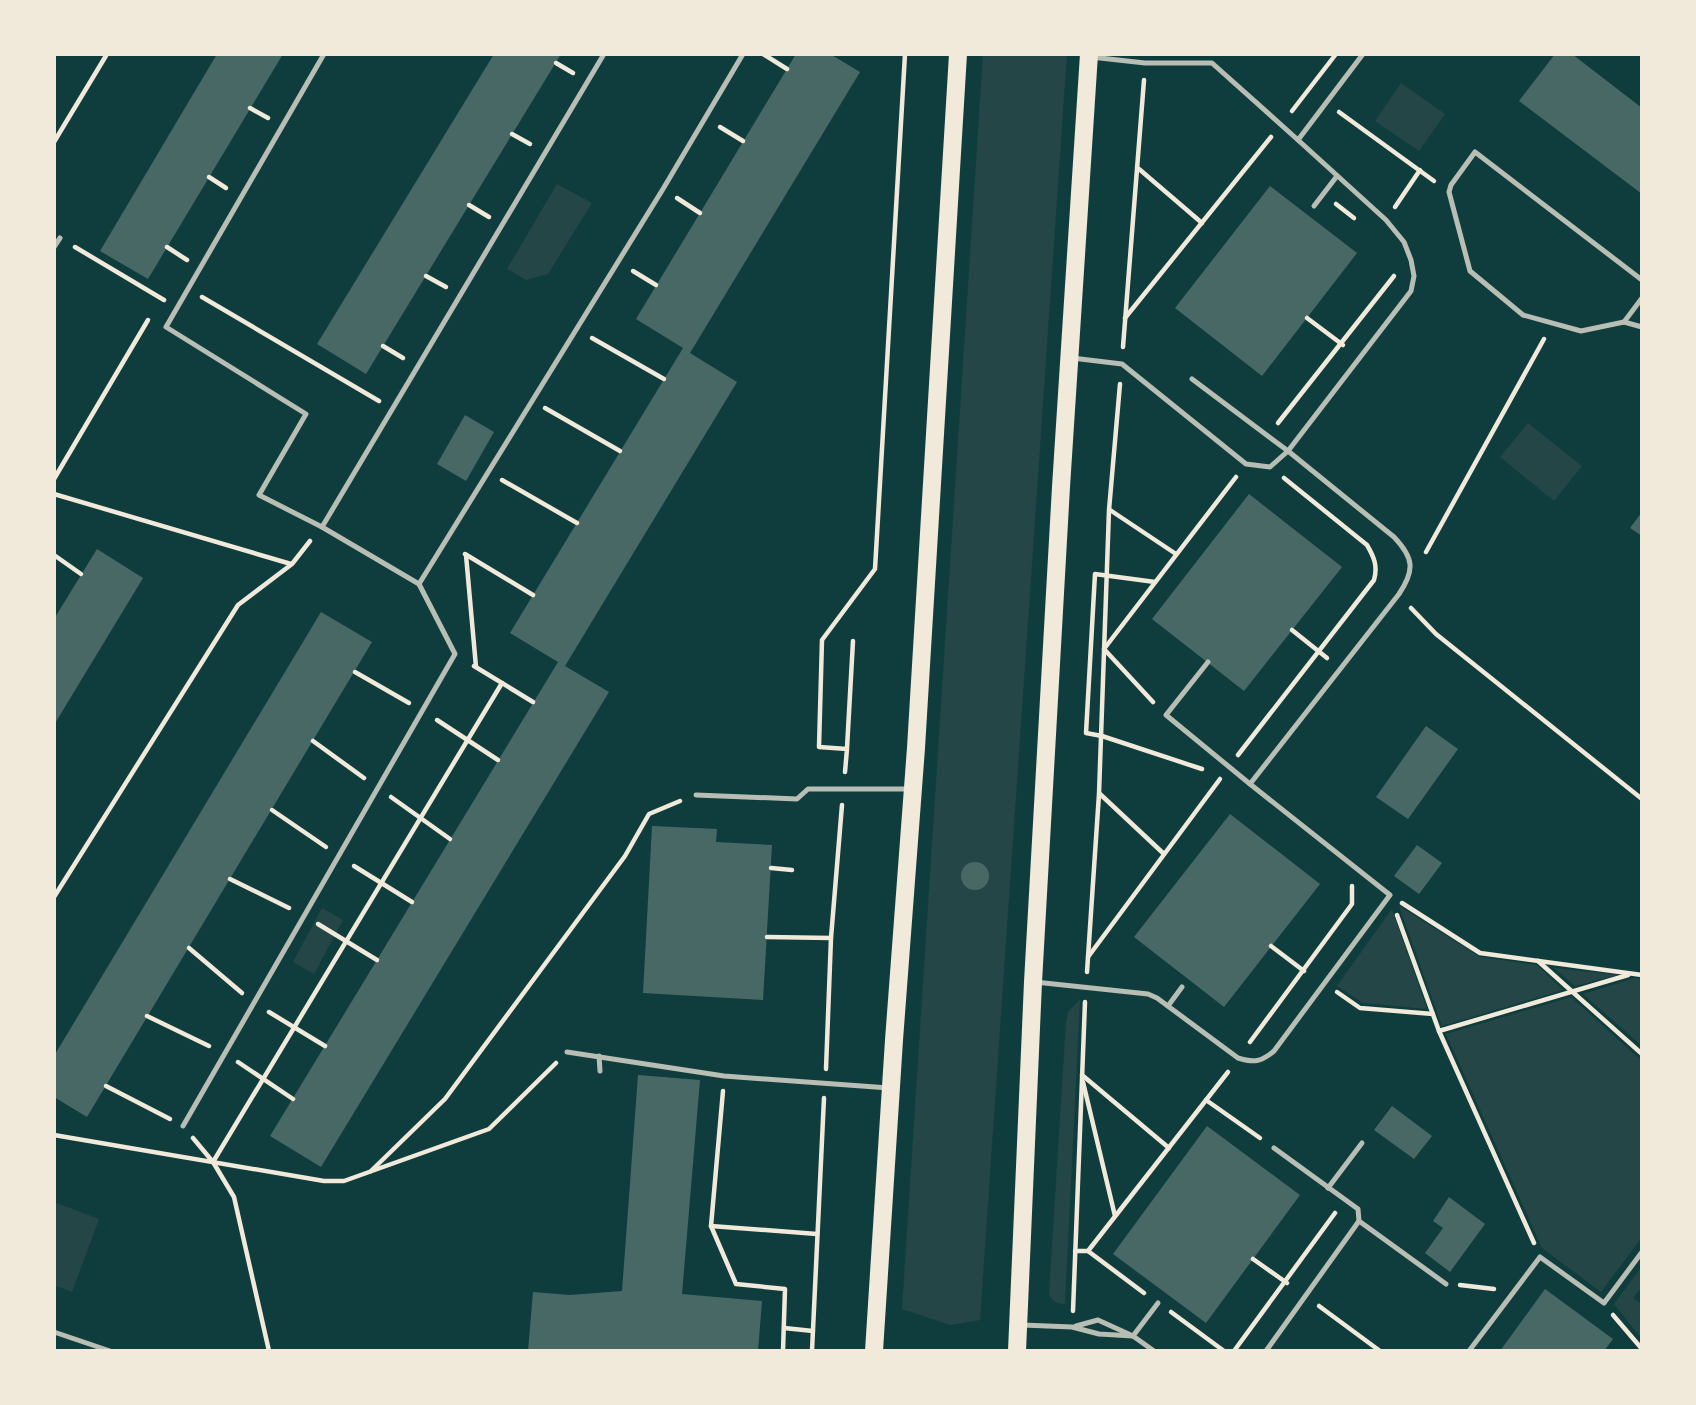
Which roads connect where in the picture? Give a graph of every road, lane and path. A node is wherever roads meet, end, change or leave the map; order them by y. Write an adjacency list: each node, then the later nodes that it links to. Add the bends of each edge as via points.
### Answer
1 (107, 54): 18 (path)
2 (324, 54): 34 (lane)
3 (604, 54): 51 (lane)
4 (743, 54): 14 (lane)
5 (764, 54): 12 (path)
6 (905, 54): 87 (path, via 875,569 822,640 819,747)
7 (958, 54): 91 (main road)
8 (1336, 54): 15 (path)
9 (1363, 54): 13 (lane)
10 (1089, 55): 11 (lane); 45 (main road)
11 (1145, 63): 15 (lane, via 1212,63); 19 (path)
12 (787, 69)
13 (1325, 103): 16 (lane); 26 (path, via 1420,170)
14 (705, 118): 17 (path); 21 (lane)
15 (1281, 125): 16 (lane); 27 (path)
16 (1298, 140): 20 (lane)
17 (743, 141)
18 (54, 142)
19 (1138, 168): 27 (path); 39 (path)
20 (1337, 176): 22 (lane); 26 (lane)
21 (663, 189): 24 (path); 30 (lane)
22 (1323, 194): 23 (lane); 25 (path)
23 (1314, 206)
24 (700, 213)
25 (1354, 219)
26 (1386, 220): 46 (lane, via 1404,242 1414,276 1411,291)
27 (1202, 223): 39 (path)
28 (60, 238): 29 (lane); 36 (path)
29 (54, 247)
30 (618, 262): 33 (path); 43 (lane)
31 (1398, 266): 44 (path)
32 (1642, 280): 41 (lane, via 1475,152 1449,192 1470,271 1523,315)
33 (656, 285)
34 (188, 289): 36 (lane); 51 (path)
35 (1642, 298): 40 (lane)
36 (176, 307): 62 (lane, via 166,327 306,414 259,495)
37 (154, 311): 58 (path)
38 (1307, 318): 44 (path)
39 (1125, 319): 47 (path)
40 (1624, 322): 41 (lane, via 1581,331); 42 (lane)
41 (1553, 323): 67 (path, via 1426,552)
42 (1642, 327)
43 (577, 329): 48 (path); 50 (lane)
44 (1341, 344): 46 (path); 52 (path)
45 (1068, 358): 47 (lane); 109 (main road)
46 (1360, 358): 54 (lane)
47 (1122, 364): 55 (lane); 60 (path)
48 (664, 379)
49 (1192, 379): 52 (lane)
50 (532, 400): 53 (path); 57 (lane)
51 (392, 408): 62 (lane)
52 (1268, 436): 54 (lane)
53 (620, 451)
54 (1288, 451): 56 (lane); 67 (lane, via 1394,537)
55 (1246, 464): 56 (lane); 64 (path)
56 (1270, 467): 78 (path, via 1367,545 1374,556 1374,580)
57 (488, 472): 61 (path); 63 (lane)
58 (54, 479)
59 (54, 494): 68 (path)
60 (1109, 510): 64 (path); 70 (path)
61 (577, 523)
62 (322, 527): 68 (path); 72 (lane)
63 (444, 542): 66 (path); 72 (lane)
64 (1176, 554): 71 (path)
65 (54, 555): 69 (path)
66 (466, 555): 74 (path); 81 (path)
67 (1410, 562): 73 (lane, via 1410,573)
68 (292, 564): 100 (path, via 238,605)
69 (82, 574)
70 (1107, 576): 71 (path); 77 (path); 86 (path, via 1095,574 1086,733)
71 (1155, 582): 77 (path)
72 (419, 584): 79 (lane)
73 (1399, 594): 82 (lane); 94 (path, via 1436,634)
74 (533, 595)
75 (1292, 631): 78 (path)
76 (853, 641): 87 (path)
77 (1104, 649): 85 (path); 86 (path)
78 (1318, 651): 82 (path); 88 (path)
79 (455, 654): 81 (path); 129 (lane)
80 (1208, 662): 85 (lane)
81 (476, 667): 83 (path)
82 (1341, 668): 89 (lane)
83 (502, 683): 84 (path); 134 (path)
84 (533, 702)
85 (1166, 715): 88 (lane)
86 (1102, 736): 93 (path); 95 (path, via 1223,776)
87 (846, 749): 90 (path)
88 (1229, 767): 89 (lane)
89 (1250, 784): 96 (lane)
90 (844, 789): 91 (lane); 92 (lane, via 808,789 797,799); 102 (path)
91 (911, 789): 127 (main road)
92 (696, 794): 135 (path, via 649,814 625,856 445,1099)
93 (1099, 794): 95 (path); 104 (path)
94 (1642, 799)
95 (1164, 854): 104 (path)
96 (1353, 865): 99 (lane); 106 (path, via 1352,904)
97 (771, 868): 98 (path)
98 (792, 870)
99 (1390, 895): 105 (path, via 1480,953); 110 (lane); 115 (path)
100 (54, 897)
101 (767, 937): 102 (path)
102 (831, 938): 124 (path)
103 (1271, 946): 106 (path)
104 (1087, 958): 111 (path)
105 (1538, 961): 107 (path); 113 (path)
106 (1303, 970): 110 (path); 117 (path)
107 (1632, 974): 108 (path); 113 (path)
108 (1642, 975)
109 (1033, 982): 111 (lane); 149 (main road)
110 (1324, 984): 114 (lane, via 1274,1051 1252,1063 1238,1058); 115 (path, via 1360,1008)
111 (1086, 987): 114 (lane, via 1148,994); 122 (path)
112 (1182, 987): 114 (lane)
113 (1573, 992): 116 (path); 119 (path)
114 (1168, 1006)
115 (1433, 1014): 116 (path)
116 (1439, 1031): 144 (path)
117 (1245, 1045)
118 (567, 1052): 120 (lane); 135 (path, via 489,1129)
119 (1642, 1054)
120 (600, 1056): 121 (lane); 123 (lane)
121 (600, 1071)
122 (1082, 1075): 132 (path); 138 (path); 142 (path)
123 (724, 1076): 124 (lane); 140 (path)
124 (825, 1083): 127 (lane); 141 (path)
125 (106, 1086): 129 (path)
126 (1217, 1086): 128 (path)
127 (892, 1088): 160 (main road)
128 (1206, 1100): 132 (path); 133 (path)
129 (183, 1126): 134 (path)
130 (54, 1135): 134 (path)
131 (1362, 1143): 136 (lane)
132 (1169, 1148): 138 (path)
133 (1273, 1148): 136 (lane)
134 (213, 1162): 135 (path, via 324,1181); 157 (path, via 234,1198)
135 (368, 1174)
136 (1328, 1188): 139 (lane, via 1358,1209)
137 (1335, 1213): 163 (path)
138 (1115, 1216): 142 (path, via 1088,1251)
139 (1359, 1220): 145 (lane); 164 (lane)
140 (711, 1226): 141 (path); 151 (path, via 736,1284 785,1289)
141 (817, 1234): 152 (path)
142 (1075, 1251): 150 (path)
143 (1642, 1252): 148 (lane)
144 (1540, 1257): 146 (lane); 148 (lane)
145 (1446, 1284): 146 (path)
146 (1514, 1292): 165 (lane)
147 (1158, 1303): 154 (lane)
148 (1604, 1303): 155 (path)
149 (1019, 1325): 150 (lane); 161 (main road)
150 (1072, 1327): 154 (lane); 154 (lane, via 1098,1320)
151 (784, 1328): 152 (path); 158 (path)
152 (813, 1331): 159 (path)
153 (54, 1332): 156 (lane)
154 (1133, 1336): 162 (lane)
155 (1642, 1349)
156 (110, 1351)
157 (269, 1351)
158 (783, 1351)
159 (812, 1351)
160 (874, 1351)
161 (1017, 1351)
162 (1154, 1351)
163 (1234, 1351)
164 (1266, 1351)
165 (1469, 1351)

